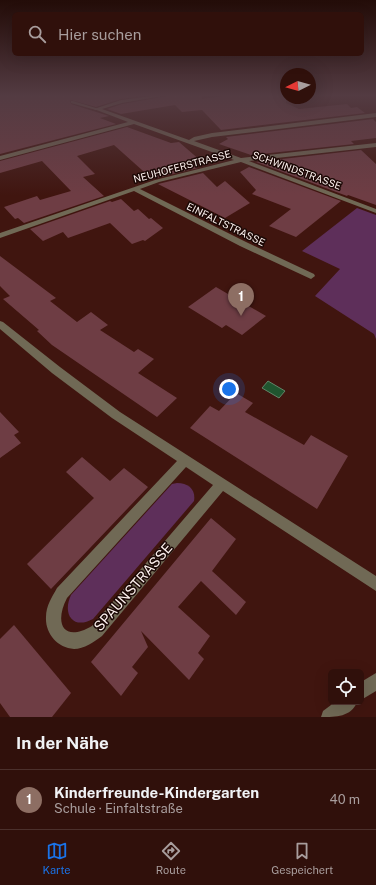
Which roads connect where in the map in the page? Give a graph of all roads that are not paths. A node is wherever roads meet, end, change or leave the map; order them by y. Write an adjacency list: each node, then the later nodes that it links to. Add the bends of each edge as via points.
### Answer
1 (110, 128): 6 (street)
2 (152, 128): 4 (street, SCHWINDSTRASSE)
3 (271, 128): 4 (street, via 196,138)
4 (189, 142): 7 (street, SCHWINDSTRASSE)
5 (376, 145): 7 (street, NEUHOFERSTRASSE)
6 (0, 158)
7 (241, 160): 8 (street, NEUHOFERSTRASSE, via 185,173); 9 (street, SCHWINDSTRASSE)
8 (134, 189): 10 (street, NEUHOFERSTRASSE); 11 (street, EINFALTSTRASSE)
9 (376, 211)
10 (0, 236)
11 (311, 276)
12 (0, 324): 13 (street, via 116,415)
13 (185, 460): 14 (street); 14 (street, SPAUNSTRASSE, via 55,602 52,622 55,631 62,638 70,642 80,642 97,631)
14 (222, 483): 15 (street)
15 (376, 584)
16 (376, 681): 17 (street)
17 (364, 690)
18 (344, 705): 19 (street)
19 (329, 717)

